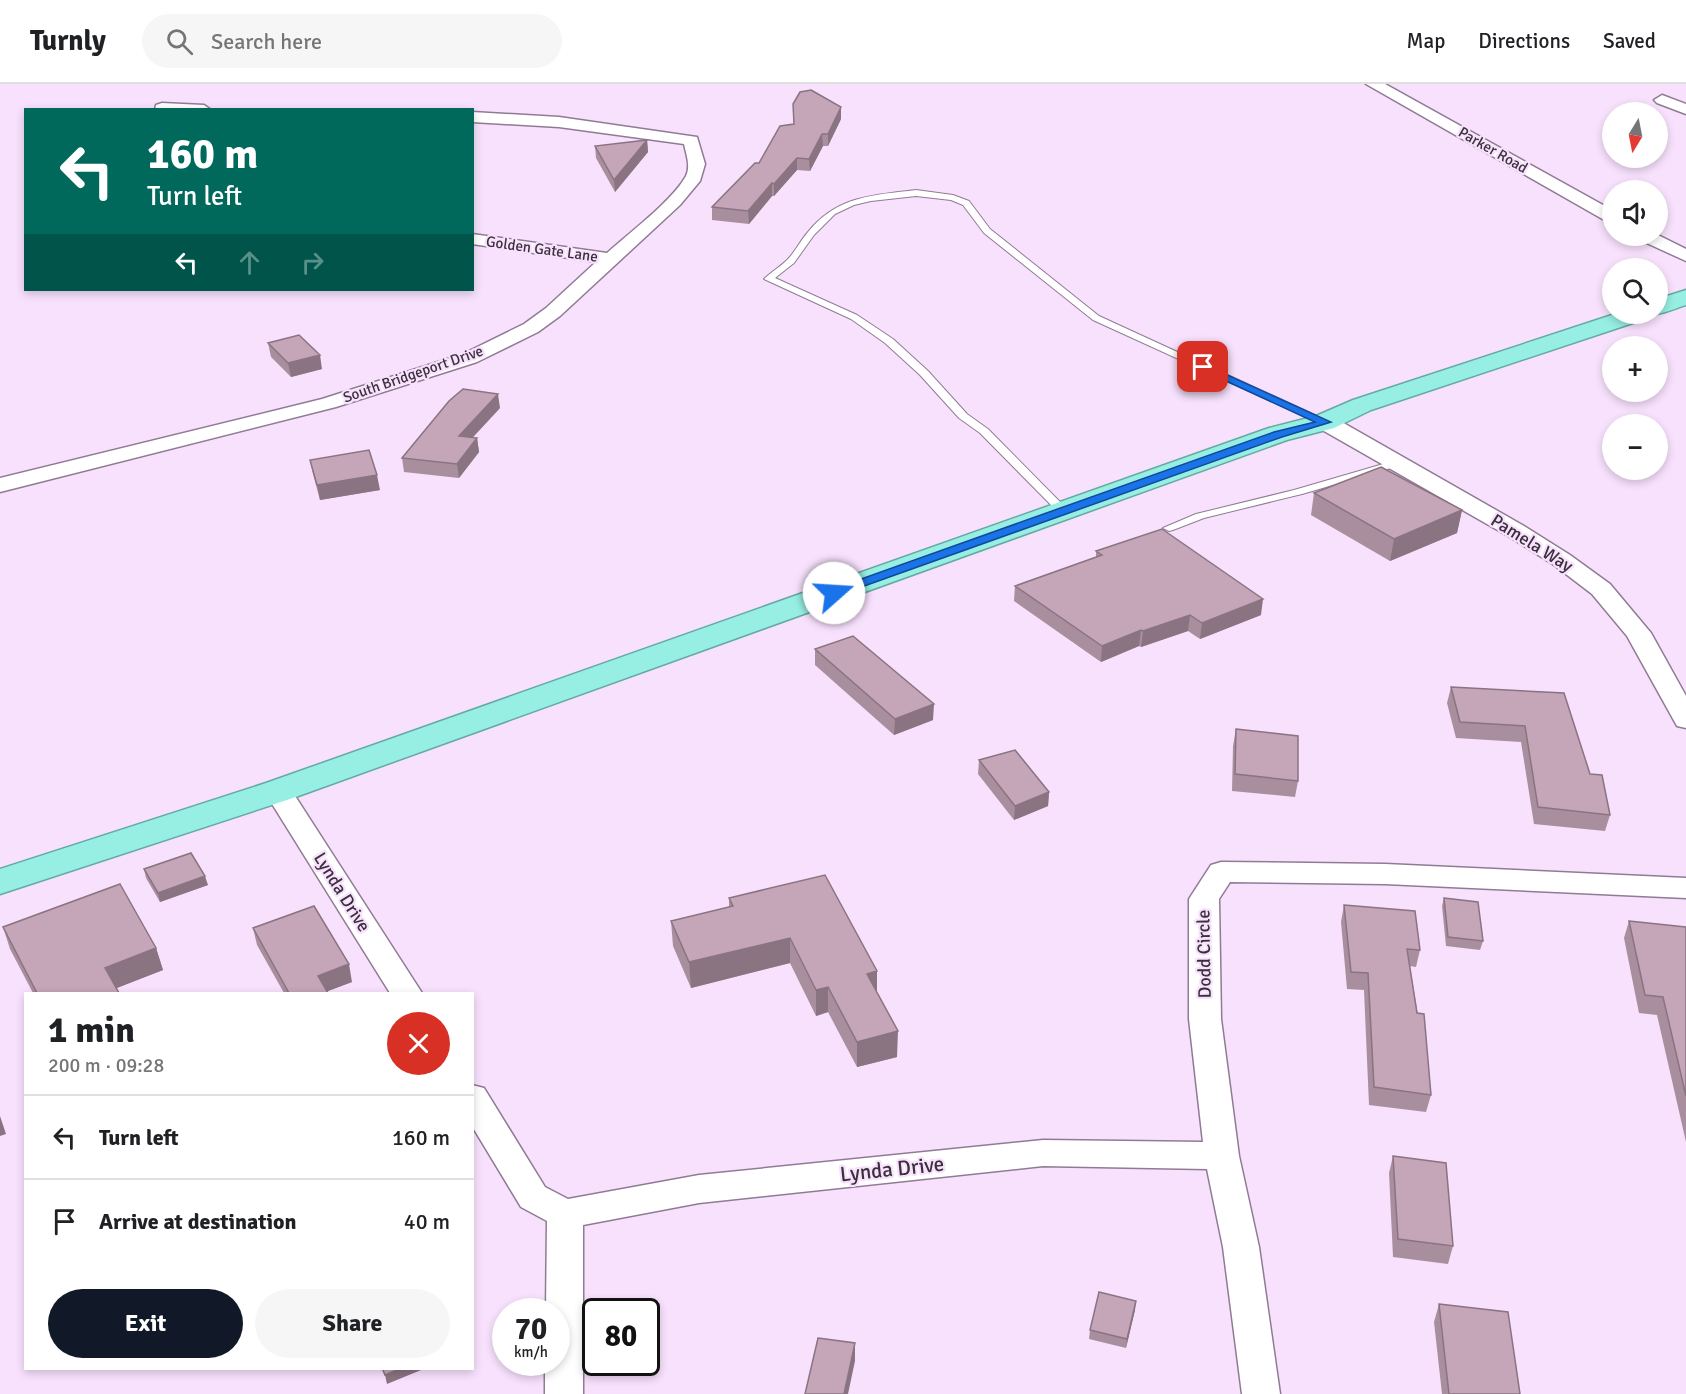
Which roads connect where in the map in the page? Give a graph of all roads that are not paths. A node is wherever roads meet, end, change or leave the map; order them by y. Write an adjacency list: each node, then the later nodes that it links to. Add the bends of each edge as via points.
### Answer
1 (1374, 84): 5 (street, Parker Road)
2 (1686, 95): 3 (street, via 1662,100)
3 (1686, 109)
4 (474, 117): 9 (street, South Bridgeport Drive, via 559,122 691,140 698,164 694,177 674,201)
5 (1602, 211)
6 (474, 239): 9 (street, Golden Gate Lane)
7 (1666, 246): 8 (street)
8 (1686, 256)
9 (611, 259): 15 (street, South Bridgeport Drive, via 531,328 470,358 328,403)
10 (1686, 297): 11 (highway)
11 (1668, 303)
12 (1607, 324): 13 (highway, via 1362,405)
13 (1325, 422): 14 (street, Pamela Way); 16 (highway, via 1278,434); 16 (lane, via 1096,318 987,231 966,203 936,195 897,194 851,203 832,212 791,261 769,279 854,317 889,341)
14 (1397, 463): 17 (lane, via 1200,516); 18 (street, Pamela Way, via 1516,531 1601,589 1638,633)
15 (0, 485)
16 (1064, 511): 19 (highway)
17 (1169, 528)
18 (1686, 720)
19 (278, 791): 20 (highway); 22 (street, Lynda Drive)
20 (0, 882)
21 (1686, 888): 24 (street, Dodd Circle, via 1385,874 1221,872 1204,899 1205,1019)
22 (405, 992)
23 (474, 1101): 25 (street, via 533,1197)
24 (1222, 1156): 25 (street, Lynda Drive, via 1043,1153 699,1189); 27 (street, Dodd Circle, via 1241,1247)
25 (565, 1214): 26 (street)
26 (564, 1394)
27 (1261, 1394)

